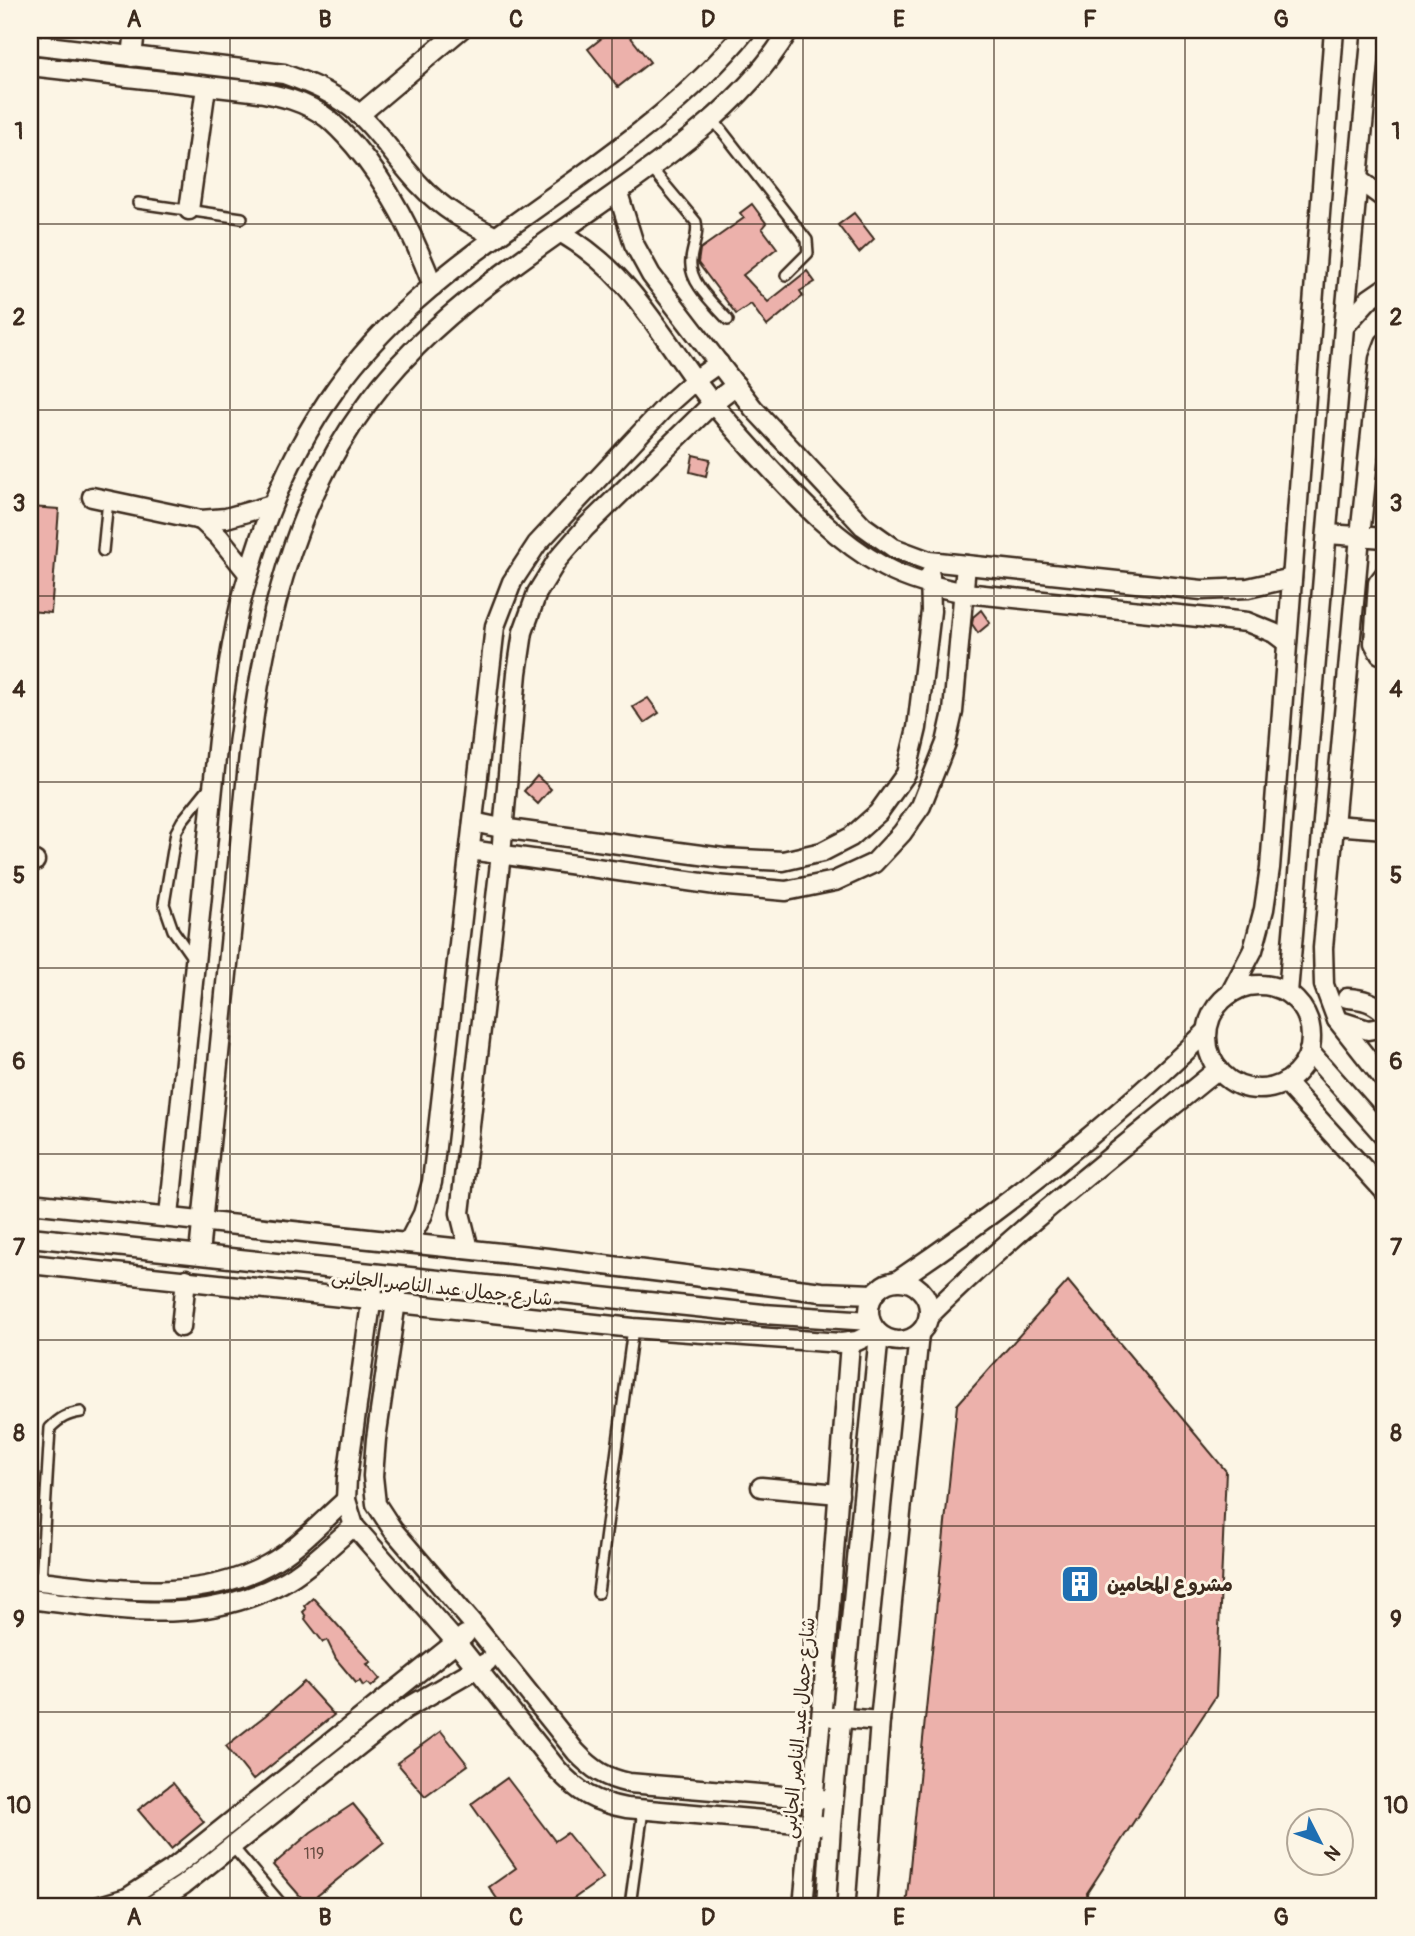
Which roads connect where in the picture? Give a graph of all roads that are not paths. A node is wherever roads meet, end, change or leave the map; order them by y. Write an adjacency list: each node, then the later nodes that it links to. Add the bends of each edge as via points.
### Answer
1 (135, 30): 8 (street)
2 (460, 30): 11 (street)
3 (746, 30): 21 (street, via 700,81 648,126)
4 (789, 30): 12 (street, via 776,53)
5 (1334, 30): 43 (street)
6 (1372, 30): 14 (street)
7 (32, 45): 8 (street); 9 (street)
8 (132, 57): 11 (street, via 284,74 313,84)
9 (31, 66): 10 (street)
10 (206, 87): 18 (street); 23 (street, via 279,95 327,118 382,180)
11 (359, 115): 21 (street, via 421,187)
12 (712, 118): 13 (street); 22 (lane, via 807,240 808,253)
13 (651, 168): 15 (street); 25 (lane, via 695,222 694,278)
14 (1359, 180): 16 (street); 26 (street)
15 (618, 193): 20 (street); 28 (street, via 642,260)
16 (1385, 199)
17 (138, 203): 18 (lane)
18 (189, 210): 19 (lane)
19 (243, 218)
20 (561, 232): 29 (street, via 623,281); 49 (street, via 476,294 415,348 364,407 325,470 300,525 270,619)
21 (496, 237): 23 (street)
22 (786, 275)
23 (433, 286): 33 (street, via 337,387 295,453)
24 (1385, 288): 26 (street)
25 (728, 320)
26 (1344, 327): 35 (street)
27 (1385, 344): 36 (street, via 1379,359)
28 (719, 363): 29 (street); 30 (street)
29 (695, 380): 31 (street); 51 (street, via 537,544 512,582 495,626)
30 (736, 385): 31 (street); 39 (street, via 863,526 894,548)
31 (713, 403): 44 (street, via 782,482 848,545 886,568); 53 (street, via 585,528 537,593 523,632 516,673)
32 (100, 498): 34 (street); 38 (lane)
33 (272, 505): 34 (street); 41 (street)
34 (201, 520): 41 (street)
35 (1328, 534): 36 (street); 58 (street)
36 (1360, 536): 37 (street); 52 (street)
37 (1385, 538)
38 (103, 551)
39 (929, 561): 40 (street); 44 (street)
40 (966, 565): 43 (street, via 1202,590 1248,588); 45 (street)
41 (248, 573): 48 (street)
42 (1385, 574): 47 (street, via 1378,583 1374,643)
43 (1292, 578): 46 (street)
44 (930, 586): 45 (street); 53 (street, via 917,728 906,774 878,813 851,837 822,852 783,861 723,858)
45 (965, 593): 46 (street, via 1232,620 1260,626); 56 (street, via 946,743 921,806 874,863 835,881 786,891)
46 (1286, 642): 59 (street, via 1264,909 1253,950)
47 (1385, 655)
48 (218, 739): 49 (street); 50 (street)
49 (250, 744): 73 (street)
50 (214, 780): 57 (street); 57 (lane, via 176,832 164,904 173,930)
51 (473, 822): 53 (street); 55 (street)
52 (1334, 825): 54 (street); 62 (street, via 1322,948 1324,985)
53 (501, 828): 56 (street)
54 (1385, 829)
55 (470, 850): 56 (street); 75 (street, via 432,1182)
56 (501, 854): 76 (street, via 460,1213)
57 (195, 961): 72 (street)
58 (1288, 993): 59 (street, via 1259,985); 65 (street, via 1308,1018)
59 (1230, 994): 64 (street, via 1211,1017)
60 (1347, 998): 61 (street, via 1363,999)
61 (1385, 1013)
62 (1336, 1020): 63 (street, via 1368,1030); 67 (street)
63 (1385, 1027)
64 (1208, 1031): 66 (street, via 1211,1058); 82 (street, via 1131,1103 976,1227)
65 (1309, 1051): 68 (street); 69 (street)
66 (1218, 1069): 68 (street, via 1229,1080 1250,1088 1272,1088); 86 (street, via 1039,1216)
67 (1385, 1081)
68 (1285, 1082): 70 (street)
69 (1385, 1137)
70 (1385, 1192)
71 (30, 1203): 72 (street)
72 (169, 1216): 73 (street)
73 (203, 1219): 75 (street); 77 (street)
74 (30, 1237): 77 (street)
75 (408, 1243): 76 (street)
76 (469, 1249): 83 (street, via 822,1292)
77 (199, 1254): 79 (street)
78 (30, 1264): 81 (street, شارع جمال عبد الناصر الجانبى)
79 (376, 1274): 80 (street); 84 (street)
80 (401, 1277): 85 (street); 89 (street)
81 (186, 1279): 84 (street, شارع جمال عبد الناصر الجانبى); 87 (street)
82 (898, 1280): 83 (street); 86 (street, via 918,1287 929,1305)
83 (873, 1294): 89 (street, via 869,1303)
84 (371, 1301): 85 (street, شارع جمال عبد الناصر الجانبى); 95 (street)
85 (396, 1304): 88 (street, شارع جمال عبد الناصر الجانبى); 100 (street, via 376,1439 376,1504)
86 (929, 1316): 90 (street)
87 (181, 1327)
88 (633, 1328): 91 (street, شارع جمال عبد الناصر الجانبى); 98 (lane)
89 (875, 1329): 90 (street, via 899,1342); 91 (street, شارع جمال عبد الناصر الجانبى); 105 (street)
90 (919, 1334): 106 (street)
91 (850, 1343): 94 (street, شارع جمال عبد الناصر الجانبى)
92 (81, 1412): 97 (lane, via 69,1413 50,1428)
93 (761, 1487): 94 (street)
94 (839, 1494): 104 (street, شارع جمال عبد الناصر الجانبى)
95 (346, 1500): 96 (street); 97 (street, via 292,1549 240,1577 211,1586 149,1591)
96 (354, 1526): 99 (street, via 283,1582 220,1605 145,1613); 101 (street)
97 (36, 1581)
98 (598, 1593)
99 (30, 1600)
100 (476, 1627): 101 (street); 102 (street)
101 (456, 1642): 103 (street); 113 (street, via 172,1869 127,1898)
102 (499, 1656): 103 (street); 107 (street, via 576,1752 609,1779)
103 (476, 1667): 109 (street, via 575,1788 600,1803); 112 (street, via 405,1709)
104 (821, 1716): 105 (street); 107 (street, شارع جمال عبد الناصر الجانبى)
105 (841, 1718): 106 (street); 108 (street)
106 (880, 1721): 119 (street)
107 (813, 1800): 108 (street); 110 (street, شارع جمال عبد الناصر الجانبى)
108 (834, 1800): 111 (street)
109 (643, 1810): 110 (street); 116 (lane)
110 (811, 1825): 111 (street); 117 (street, شارع جمال عبد الناصر الجانبى)
111 (831, 1826): 118 (street)
112 (232, 1846): 114 (street); 115 (lane)
113 (100, 1906)
114 (151, 1906)
115 (283, 1906)
116 (630, 1906)
117 (803, 1906)
118 (825, 1906)
119 (866, 1906)

